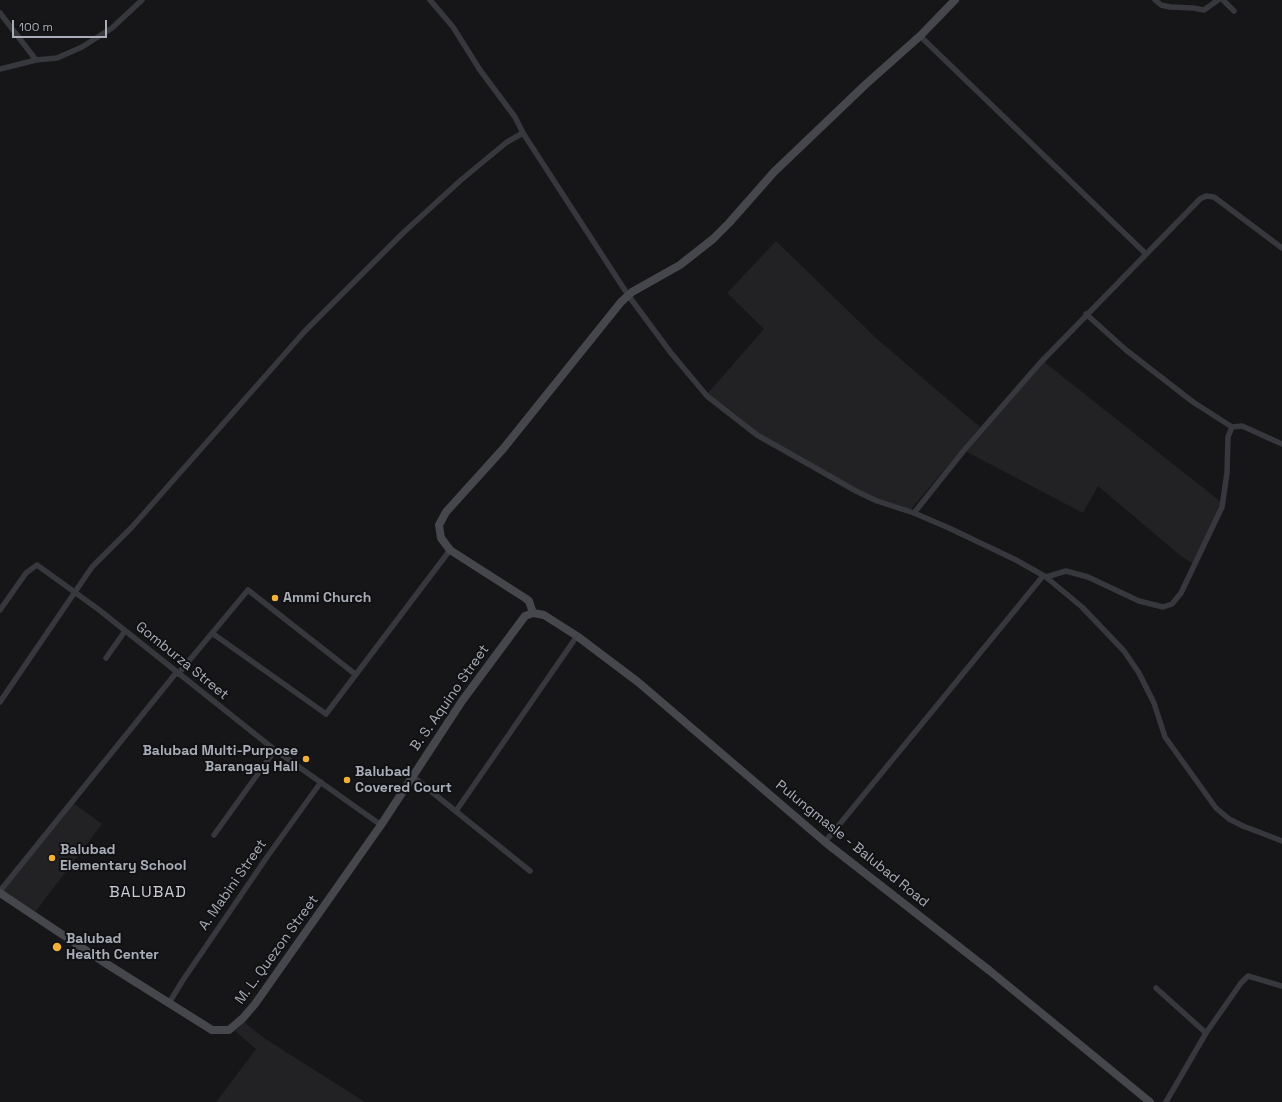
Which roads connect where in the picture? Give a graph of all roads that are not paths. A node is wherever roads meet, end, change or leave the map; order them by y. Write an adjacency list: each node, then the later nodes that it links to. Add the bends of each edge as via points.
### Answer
1 (142, 0): 10 (street, via 112,28 82,47 57,58)
2 (430, 0): 12 (street, via 453,27 480,70 515,117)
3 (955, 0): 9 (street)
4 (1155, 0): 5 (street, via 1160,5 1204,10)
5 (1218, 0)
6 (1223, 0): 7 (street)
7 (1234, 12)
8 (0, 13): 10 (street)
9 (920, 36): 14 (street); 15 (street, via 774,172 713,239 680,265)
10 (36, 60): 11 (street)
11 (0, 69)
12 (523, 133): 15 (street); 22 (street, via 507,142 438,202 305,331 132,527 92,567)
13 (1282, 248): 14 (street, via 1220,201 1206,196 1193,203)
14 (1146, 254): 16 (street)
15 (628, 295): 19 (street, via 707,396 757,435 856,491); 20 (street, via 599,327 498,455 446,512 439,525 441,538)
16 (1086, 314): 17 (street, via 1110,337 1178,391); 19 (street, via 1005,403)
17 (1232, 427): 18 (street, via 1242,426); 21 (street, via 1228,437 1227,473 1222,507 1180,593 1172,604 1162,607 1139,601 1088,577 1066,571)
18 (1282, 444)
19 (914, 513): 21 (street, via 1016,560)
20 (450, 550): 24 (street, via 529,601); 30 (street)
21 (1045, 577): 38 (street, via 1082,607 1124,651 1154,703 1165,738 1216,808 1229,819); 39 (street)
22 (75, 594): 23 (street, Gomburza Street, via 37,565 26,573); 25 (street, Gomburza Street); 31 (street)
23 (0, 610)
24 (533, 613): 27 (street, Pulungmasle - Balubad Road, via 544,615); 33 (street, B. S. Aquino Street, via 525,616 462,701)
25 (125, 631): 28 (street); 29 (street, Gomburza Street)
26 (212, 633): 29 (street); 30 (street, via 326,714); 30 (street, via 248,590)
27 (577, 636): 35 (street); 39 (street, Pulungmasle - Balubad Road, via 638,682)
28 (106, 658)
29 (177, 673): 32 (street, Gomburza Street); 41 (street)
30 (355, 674)
31 (0, 702)
32 (275, 750): 34 (street, Gomburza Street); 37 (street)
33 (412, 776): 35 (street); 36 (street, B. S. Aquino Street)
34 (321, 782): 36 (street, Gomburza Street); 44 (street, A. Mabini Street, via 267,856)
35 (456, 811): 40 (street)
36 (381, 825): 44 (street, M. L. Quezon Street, via 254,1004 234,1027 229,1030 212,1030)
37 (214, 835)
38 (1282, 841)
39 (825, 842): 46 (street, Pulungmasle - Balubad Road, via 990,971)
40 (530, 871)
41 (0, 892): 44 (street, M. L. Quezon Street)
42 (1282, 986): 45 (street, via 1248,976)
43 (1156, 988): 45 (street)
44 (169, 1003)
45 (1206, 1032): 47 (street)
46 (1150, 1102)
47 (1166, 1102)

